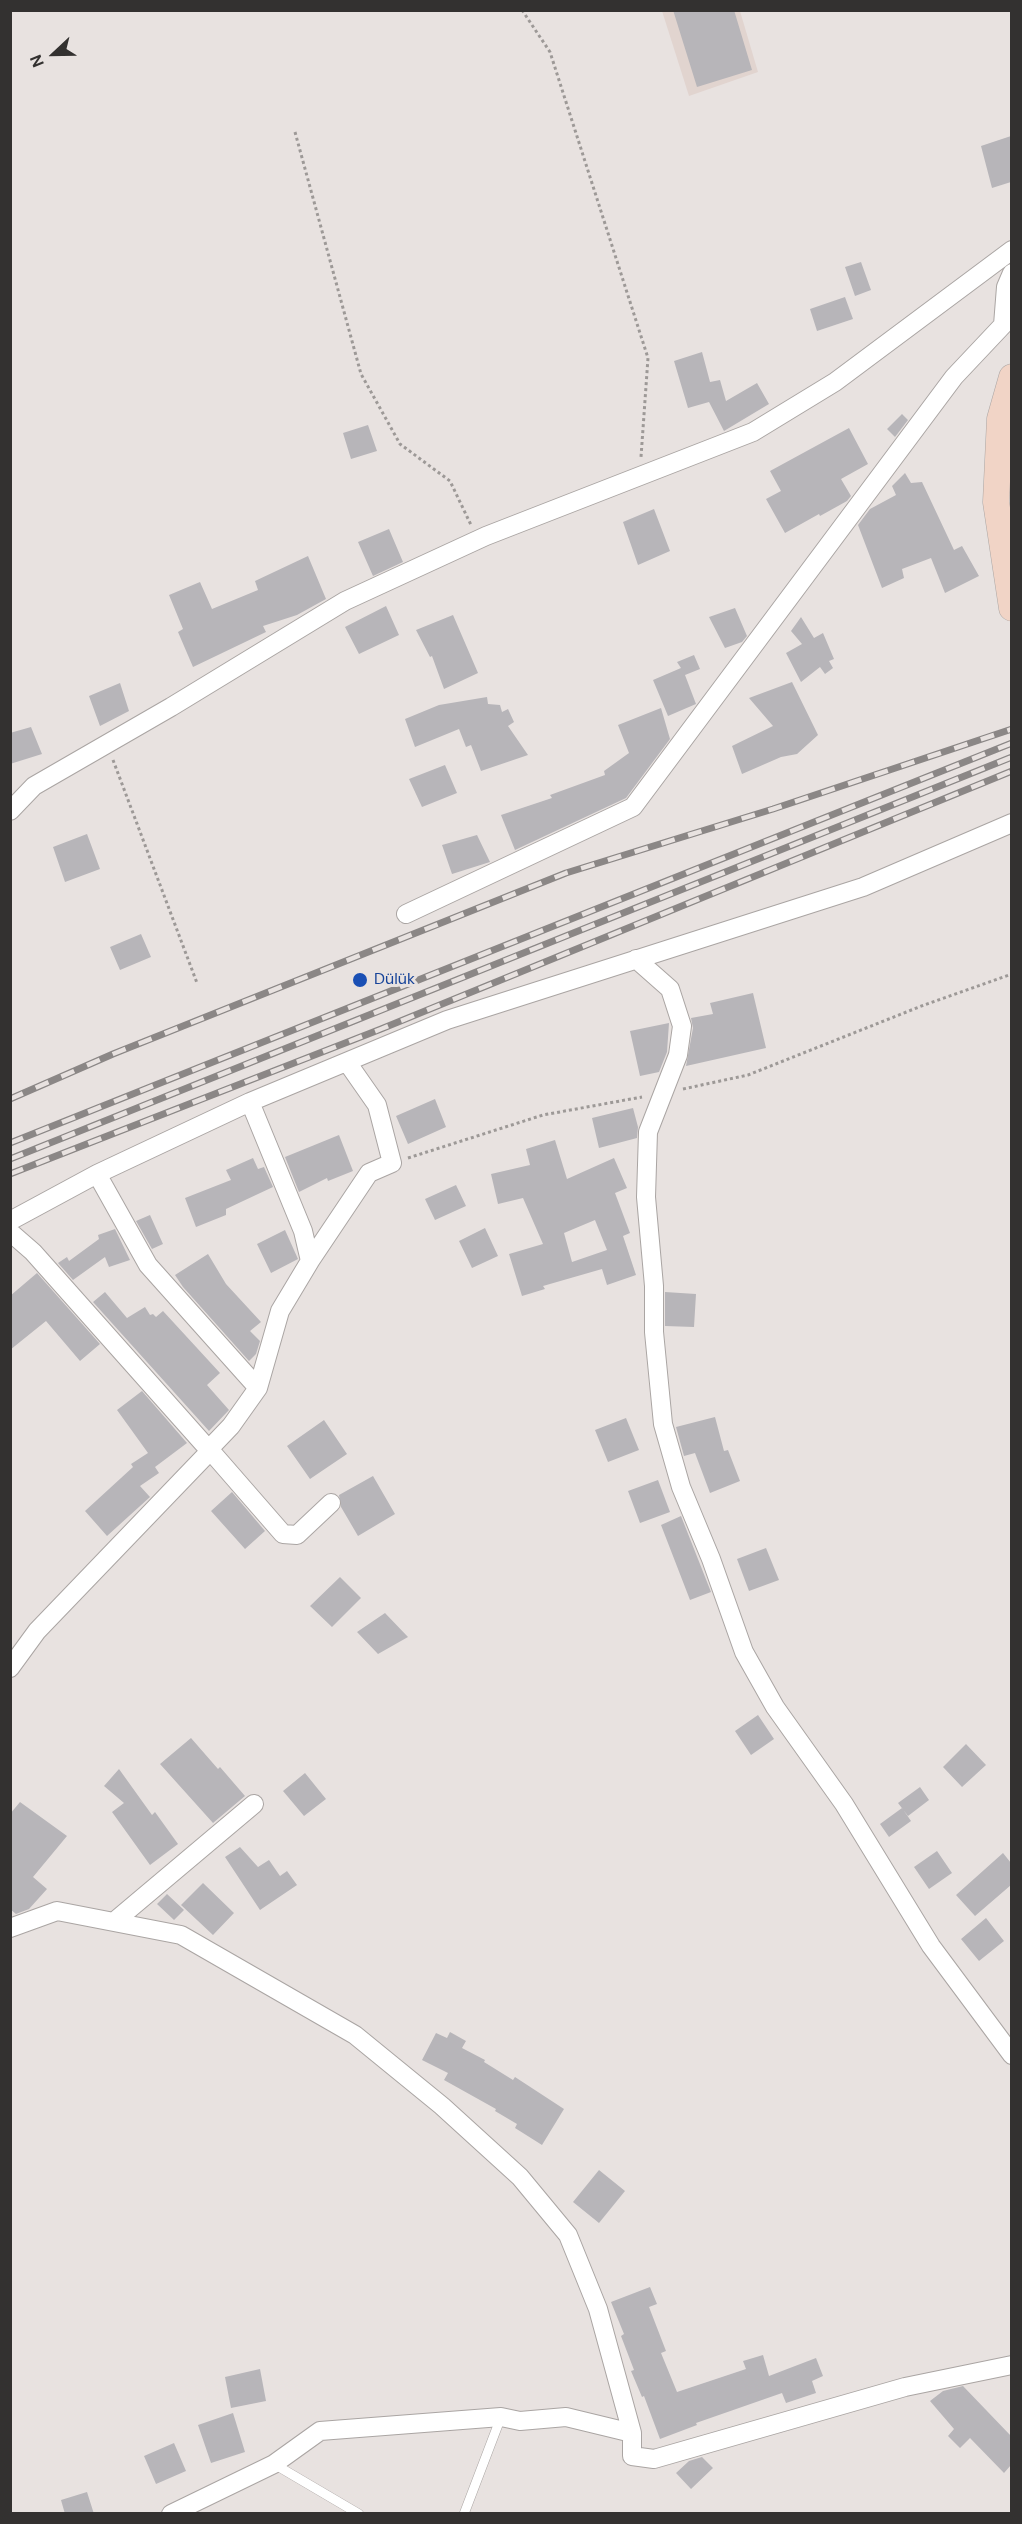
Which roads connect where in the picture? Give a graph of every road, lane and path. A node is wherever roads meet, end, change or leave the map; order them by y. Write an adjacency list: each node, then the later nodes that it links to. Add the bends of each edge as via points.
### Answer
1 (522, 10): 6 (path, via 550,52 648,358)
2 (295, 132): 7 (path, via 361,374 400,444 450,481)
3 (1011, 250): 6 (street, via 835,382 753,432)
4 (1011, 273): 12 (street, via 1003,325 954,377 633,807)
5 (1011, 377): 8 (street, via 1000,419 996,502)
6 (639, 477): 7 (street)
7 (478, 540): 9 (street, via 345,601)
8 (1011, 608)
9 (107, 744): 10 (street, via 34,786); 15 (path)
10 (10, 811)
11 (1011, 823): 13 (street, via 862,887)
12 (406, 914)
13 (636, 959): 16 (street, via 447,1020); 17 (street, via 670,989 682,1026 678,1055)
14 (1011, 974): 17 (path, via 748,1075)
15 (197, 983)
16 (347, 1062): 18 (street); 19 (street, via 376,1105)
17 (664, 1093): 19 (path, via 543,1115); 31 (street, via 648,1132 648,1233 663,1424 681,1487 744,1652 775,1707 844,1804 931,1946)
18 (250, 1102): 20 (street); 23 (street, via 303,1231)
19 (392, 1164): 23 (street, via 369,1173)
20 (97, 1174): 21 (street); 24 (street, via 148,1265)
21 (10, 1221)
22 (10, 1232): 25 (street, via 33,1251)
23 (310, 1261): 24 (street, via 280,1311)
24 (258, 1388): 25 (street)
25 (210, 1450): 26 (street, via 283,1534 297,1535); 27 (street, via 37,1630)
26 (331, 1503)
27 (10, 1668)
28 (254, 1804): 29 (street)
29 (115, 1921): 30 (street, via 57,1911); 34 (street, via 181,1935 355,2035 520,2177 568,2235 597,2309)
30 (10, 1928)
31 (1011, 2055)
32 (1011, 2365): 34 (street, via 905,2387 654,2459 633,2456)
33 (501, 2417): 34 (street, via 520,2421 566,2417); 35 (street, via 320,2431); 38 (lane)
34 (632, 2433)
35 (274, 2464): 36 (street); 37 (lane)
36 (171, 2514)
37 (359, 2514)
38 (464, 2514)

